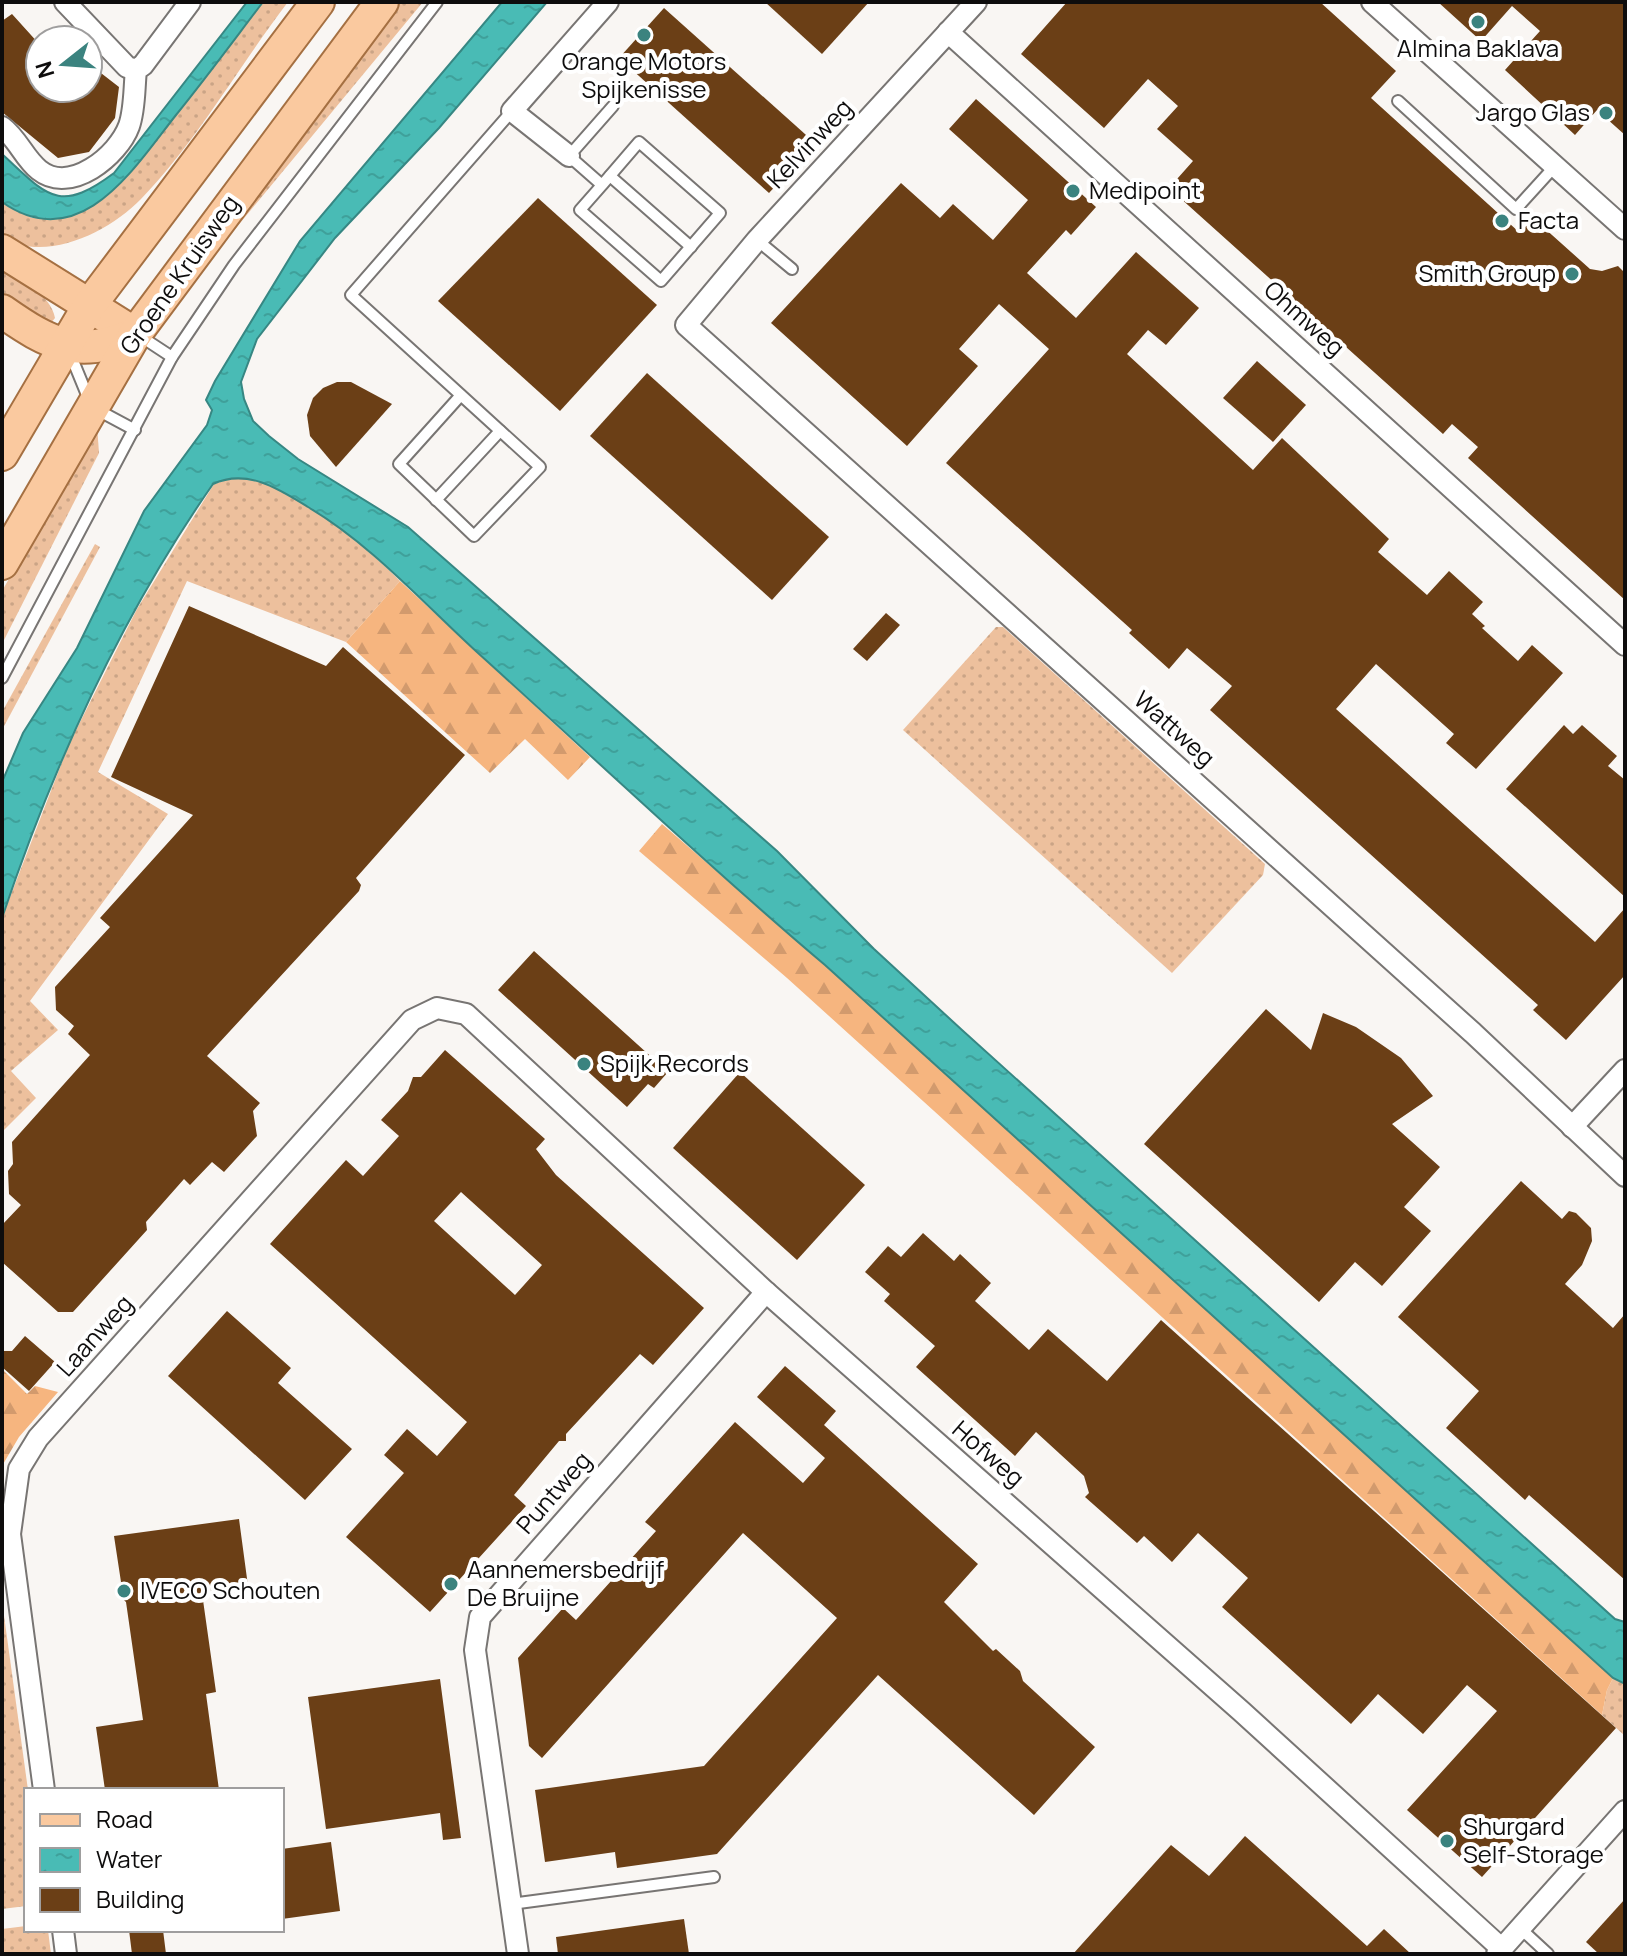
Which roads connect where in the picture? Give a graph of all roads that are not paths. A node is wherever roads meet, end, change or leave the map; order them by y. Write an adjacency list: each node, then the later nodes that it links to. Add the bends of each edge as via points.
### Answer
1 (65, 2): 10 (street, via 127,67)
2 (190, 2): 10 (street)
3 (318, 2): 23 (main road)
4 (382, 2): 26 (main road, Groene Kruisweg)
5 (437, 2): 28 (lane, via 243,253)
6 (608, 2): 13 (street)
7 (976, 2): 9 (street, Kelvinweg)
8 (1372, 2): 16 (street)
9 (948, 32): 19 (street, Kelvinweg); 36 (street, Ohmweg)
10 (136, 70): 14 (street, via 125,134 100,163 82,173 58,176 39,170)
11 (1398, 101): 16 (lane, via 1516,209)
12 (613, 106): 15 (lane)
13 (512, 111): 15 (street); 29 (lane, via 351,295)
14 (2, 127)
15 (569, 156): 17 (lane)
16 (1555, 166): 18 (street)
17 (606, 180): 20 (lane); 20 (lane, via 580,210 661,281); 20 (lane, via 639,142 720,213)
18 (1619, 220)
19 (757, 240): 22 (lane); 25 (street, Kelvinweg)
20 (691, 247)
21 (2, 251): 23 (main road)
22 (792, 269)
23 (89, 306): 26 (main road); 27 (main road)
24 (2, 311): 27 (main road, via 47,341)
25 (686, 325): 40 (street, Wattweg)
26 (135, 334): 27 (main road, via 96,347); 28 (lane); 30 (main road, Groene Kruisweg)
27 (67, 346): 30 (lane); 33 (main road)
28 (172, 357): 31 (lane)
29 (461, 395): 32 (lane); 34 (lane, via 399,464)
30 (92, 407): 31 (lane); 35 (main road, Groene Kruisweg)
31 (135, 430): 37 (lane)
32 (500, 431): 34 (lane); 34 (lane, via 540,467 474,536)
33 (2, 454)
34 (436, 500)
35 (2, 563)
36 (1625, 645)
37 (2, 678)
38 (437, 1008): 42 (street, Hofweg, via 466,1014); 43 (street, Laanweg, via 412,1020 38,1438 19,1469 10,1534)
39 (1625, 1070): 40 (street)
40 (1572, 1127): 41 (street, Wattweg)
41 (1625, 1176)
42 (766, 1292): 46 (street, Puntweg, via 480,1617 475,1650); 49 (street, Hofweg, via 1241,1711)
43 (44, 1788)
44 (1625, 1811): 47 (street)
45 (714, 1877): 46 (lane)
46 (511, 1904): 51 (street, Puntweg)
47 (1520, 1928): 49 (street); 52 (lane)
48 (63, 1932): 50 (street)
49 (1499, 1951)
50 (66, 1954)
51 (518, 1954)
52 (1548, 1954)

